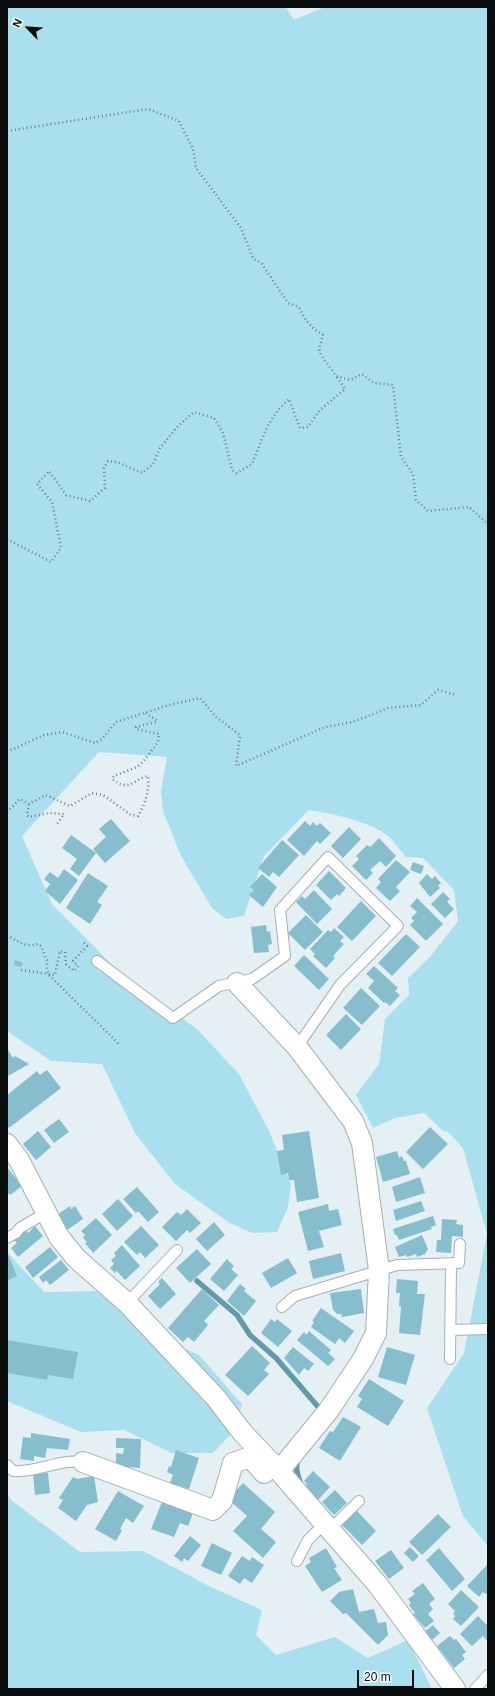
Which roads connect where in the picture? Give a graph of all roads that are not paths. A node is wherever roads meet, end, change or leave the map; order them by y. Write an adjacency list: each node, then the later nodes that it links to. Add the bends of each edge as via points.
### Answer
1 (97, 961): 2 (lane, via 173,1018 219,986)
2 (237, 983): 3 (street); 3 (lane, via 252,979 285,956 280,910 328,857 398,926 340,985)
3 (297, 1047): 10 (street, via 353,1121 362,1143)
4 (7, 1144): 5 (street, via 19,1160)
5 (47, 1212): 6 (lane); 11 (street, via 59,1237 76,1258)
6 (7, 1238)
7 (460, 1244): 9 (lane, via 459,1263)
8 (177, 1250): 11 (lane)
9 (451, 1263): 10 (lane, via 398,1265); 14 (lane)
10 (380, 1270): 12 (lane, via 294,1296); 18 (street, via 376,1334 363,1359 329,1410)
11 (127, 1303): 18 (street, via 216,1398 242,1432)
12 (282, 1307)
13 (488, 1328): 14 (lane)
14 (450, 1330): 15 (lane)
15 (450, 1359)
16 (83, 1462): 17 (lane, via 71,1461 23,1472 13,1471); 18 (street, via 213,1510 222,1501 233,1462 250,1457 264,1473)
17 (7, 1465)
18 (276, 1468): 20 (street)
19 (359, 1501): 20 (lane)
20 (326, 1527): 21 (lane, via 308,1540); 23 (street, via 378,1585)
21 (297, 1561)
22 (488, 1675): 24 (lane)
23 (455, 1689)
24 (475, 1689)

